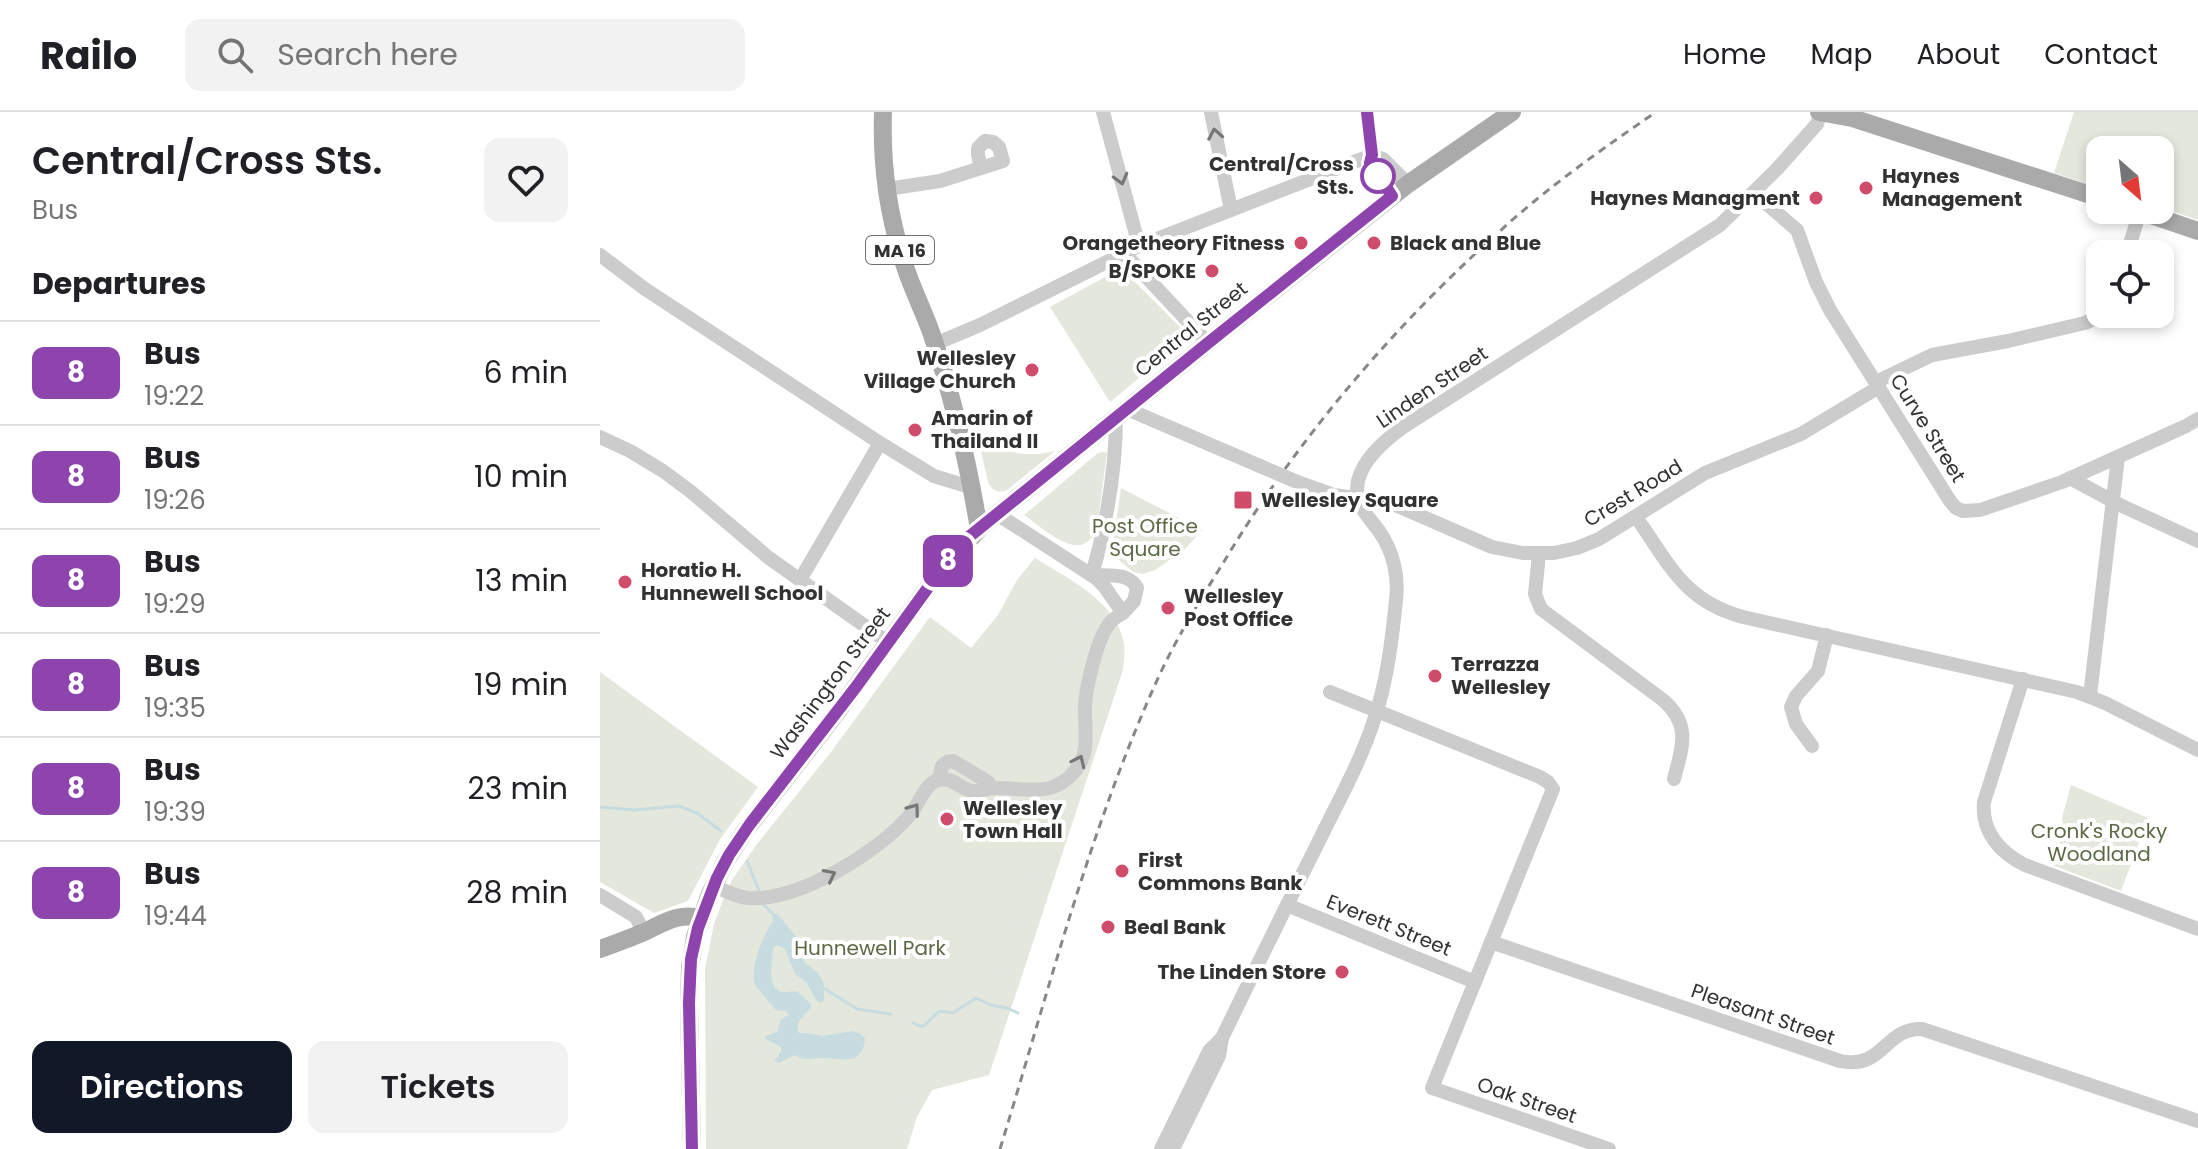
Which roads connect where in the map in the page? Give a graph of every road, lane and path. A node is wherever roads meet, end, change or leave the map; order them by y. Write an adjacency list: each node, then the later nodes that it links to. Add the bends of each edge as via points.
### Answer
1 (883, 112): 10 (main road, MA 16)
2 (1103, 112): 17 (street, one-way to 17)
3 (1211, 112): 14 (street, one-way to 3)
4 (1367, 112): 7 (street)
5 (1512, 112): 9 (main road, Central Street)
6 (1820, 112): 11 (street, Linden Street, via 1812,130); 12 (main road)
7 (1372, 155): 9 (street); 13 (street, via 1372,167); 14 (street)
8 (981, 168): 8 (street, via 1003,161 993,142 985,141 977,151); 10 (street)
9 (1408, 184): 13 (main road, Central Street)
10 (887, 189): 23 (main road, MA 16, via 900,249)
11 (1754, 193): 24 (street, Curve Street, via 1797,230 1818,287); 32 (street, Linden Street, via 1711,232 1398,431 1365,465)
12 (2086, 193)
13 (1392, 196): 22 (main road, Central Street)
14 (1231, 210): 17 (street)
15 (2174, 223): 16 (main road)
16 (2198, 231)
17 (1142, 245): 18 (street); 20 (street)
18 (1124, 253): 20 (street); 23 (street)
19 (600, 255): 28 (street)
20 (1143, 273): 22 (street)
21 (2086, 323): 24 (street, Crest Road, via 1932,355)
22 (1208, 343): 25 (main road, Central Street)
23 (935, 344): 31 (main road, MA 16)
24 (1878, 384): 30 (street, Curve Street, via 1960,510 1980,510); 35 (street, Crest Road, via 1801,434 1705,473)
25 (1122, 413): 32 (street, Crest Road, bridge, via 1324,492); 34 (main road, Central Street); 39 (street)
26 (2198, 419): 29 (street, Curve Street)
27 (600, 437): 40 (street, via 676,480)
28 (880, 443): 31 (street, via 934,476); 40 (street)
29 (2118, 457): 30 (street, Curve Street); 33 (street)
30 (2070, 478): 33 (street)
31 (973, 488): 36 (main road, MA 16)
32 (1358, 498): 38 (street, Crest Road, via 1391,503 1492,547); 47 (street, via 1386,542 1396,579)
33 (2114, 502): 37 (street); 46 (street)
34 (997, 514): 36 (main road, Central Street); 39 (street)
35 (1636, 517): 38 (street, Crest Road, via 1585,546); 42 (street, via 1676,576 1704,602 1736,615)
36 (979, 529): 43 (main road, Washington Street, via 943,567)
37 (2198, 541)
38 (1539, 554): 50 (street, via 1535,594 1544,612 1663,700 1678,717 1683,739)
39 (1092, 575): 41 (street); 41 (street, via 1134,582 1136,597)
40 (800, 580): 43 (street)
41 (1123, 613): 51 (street, one-way to 41, via 742,897 761,897 820,881 860,858 906,821 947,762 991,788 1031,792 1064,782 1083,757 1094,663 1109,624)
42 (1827, 635): 44 (street); 48 (street, via 1818,671 1791,707)
43 (889, 643): 51 (main road, Washington Street, via 739,839)
44 (2023, 679): 46 (street); 55 (street, via 1984,802 1994,841 2025,865)
45 (1330, 692): 47 (street)
46 (2090, 696): 49 (street)
47 (1377, 710): 53 (street); 58 (street, via 1540,777 1553,789)
48 (1812, 746)
49 (2198, 750)
50 (1674, 779)
51 (714, 886): 54 (main road, Washington Street)
52 (600, 895): 56 (street, via 636,917)
53 (1287, 905): 60 (street, Everett Street); 61 (street)
54 (701, 918): 56 (main road, via 677,917); 57 (main road, Washington Street)
55 (2198, 929)
56 (644, 933): 57 (main road); 59 (main road)
57 (695, 937): 63 (main road, Washington Street, via 689,989)
58 (1491, 942): 60 (street); 62 (street, Pleasant Street, via 1840,1061 1866,1060 1901,1033 1922,1029)
59 (600, 949)
60 (1475, 982): 66 (street, Oak Street, via 1432,1088)
61 (1222, 1038): 64 (street, via 1209,1051); 65 (street, via 1219,1056)
62 (2198, 1121)
63 (692, 1149)
64 (1161, 1149)
65 (1173, 1149)
66 (1609, 1149)

